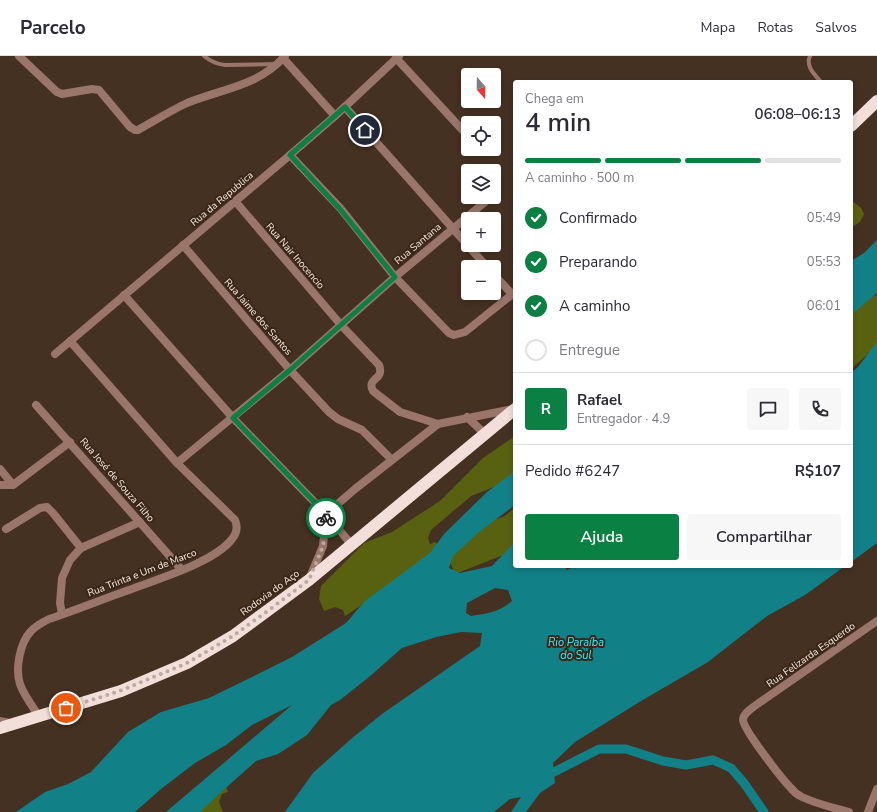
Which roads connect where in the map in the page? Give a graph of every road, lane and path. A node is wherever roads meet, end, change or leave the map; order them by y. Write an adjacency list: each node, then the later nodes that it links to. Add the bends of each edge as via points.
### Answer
1 (19, 56): 5 (street, via 57,92 62,94 99,90 135,130 188,103 255,80)
2 (204, 56): 5 (lane, via 217,64 225,65)
3 (810, 56): 6 (lane, via 810,68)
4 (398, 57): 8 (street, Rua da Republica); 13 (street)
5 (281, 60): 10 (street)
6 (819, 80)
7 (877, 101): 11 (highway)
8 (345, 107): 10 (street, Rua da Republica); 17 (street)
9 (877, 110): 12 (highway)
10 (334, 116): 14 (street, Rua da Republica)
11 (853, 126)
12 (853, 127)
13 (461, 128)
14 (290, 155): 15 (street, Rua da Republica); 20 (street, via 340,209)
15 (235, 201): 18 (street, Rua da Republica); 24 (street, Rua Nair Inocencio)
16 (482, 204): 17 (street, Rua Santana)
17 (452, 229): 19 (street); 20 (street, Rua Santana)
18 (183, 245): 23 (street, Rua da Republica); 27 (street, Rua Jaime dos Santos)
19 (481, 260)
20 (395, 277): 22 (street, via 449,333 454,335 465,332); 24 (street, Rua Santana)
21 (501, 282): 22 (street)
22 (513, 293)
23 (124, 295): 25 (street, Rua da Republica); 32 (street)
24 (341, 325): 27 (street, Rua Santana); 33 (street, Rua Nair Inocencio, via 379,365 381,370 372,383 373,391 400,412)
25 (70, 341): 26 (street, Rua da Republica); 37 (street, Rua Trinta e Um de Marco)
26 (55, 354)
27 (290, 370): 32 (street, Rua Santana); 36 (street, Rua Jaime dos Santos, via 329,412 362,430)
28 (36, 404): 35 (street, Rua José de Souza Filho)
29 (513, 409): 31 (street)
30 (513, 411): 34 (highway, Rodovia do Aço)
31 (467, 417): 33 (street); 34 (street)
32 (233, 418): 37 (street, Rua Santana); 41 (street)
33 (438, 424): 36 (street)
34 (485, 434): 44 (highway, Rodovia do Aço)
35 (70, 442): 40 (street); 42 (street, Rua José de Souza Filho)
36 (392, 460): 41 (street)
37 (177, 463): 46 (street, Rua Trinta e Um de Marco, via 237,524 232,540 205,560)
38 (0, 469): 40 (street)
39 (0, 485): 40 (street)
40 (13, 485)
41 (326, 514): 44 (street); 47 (street, via 323,546)
42 (140, 522): 45 (street); 46 (street, Rua José de Souza Filho)
43 (6, 529): 45 (street, via 40,508 47,507)
44 (351, 544): 47 (highway, Rodovia do Aço)
45 (81, 548): 48 (street, via 70,560 62,578)
46 (182, 570): 48 (street, Rua Trinta e Um de Marco)
47 (309, 580): 50 (highway, Rodovia do Aço, via 233,636 187,663 120,691)
48 (62, 614): 50 (street, Rua Trinta e Um de Marco, via 39,624 22,646 18,666 20,684)
49 (877, 621): 55 (street, Rua Felizarda Esquerdo, via 756,705 743,718 743,724 751,737 791,788 816,803)
50 (39, 717): 52 (highway, Rodovia do Aço)
51 (0, 719): 52 (lane)
52 (17, 723): 53 (highway, Rodovia do Aço)
53 (0, 728)
54 (877, 789): 56 (street)
55 (850, 812)
56 (868, 812)

